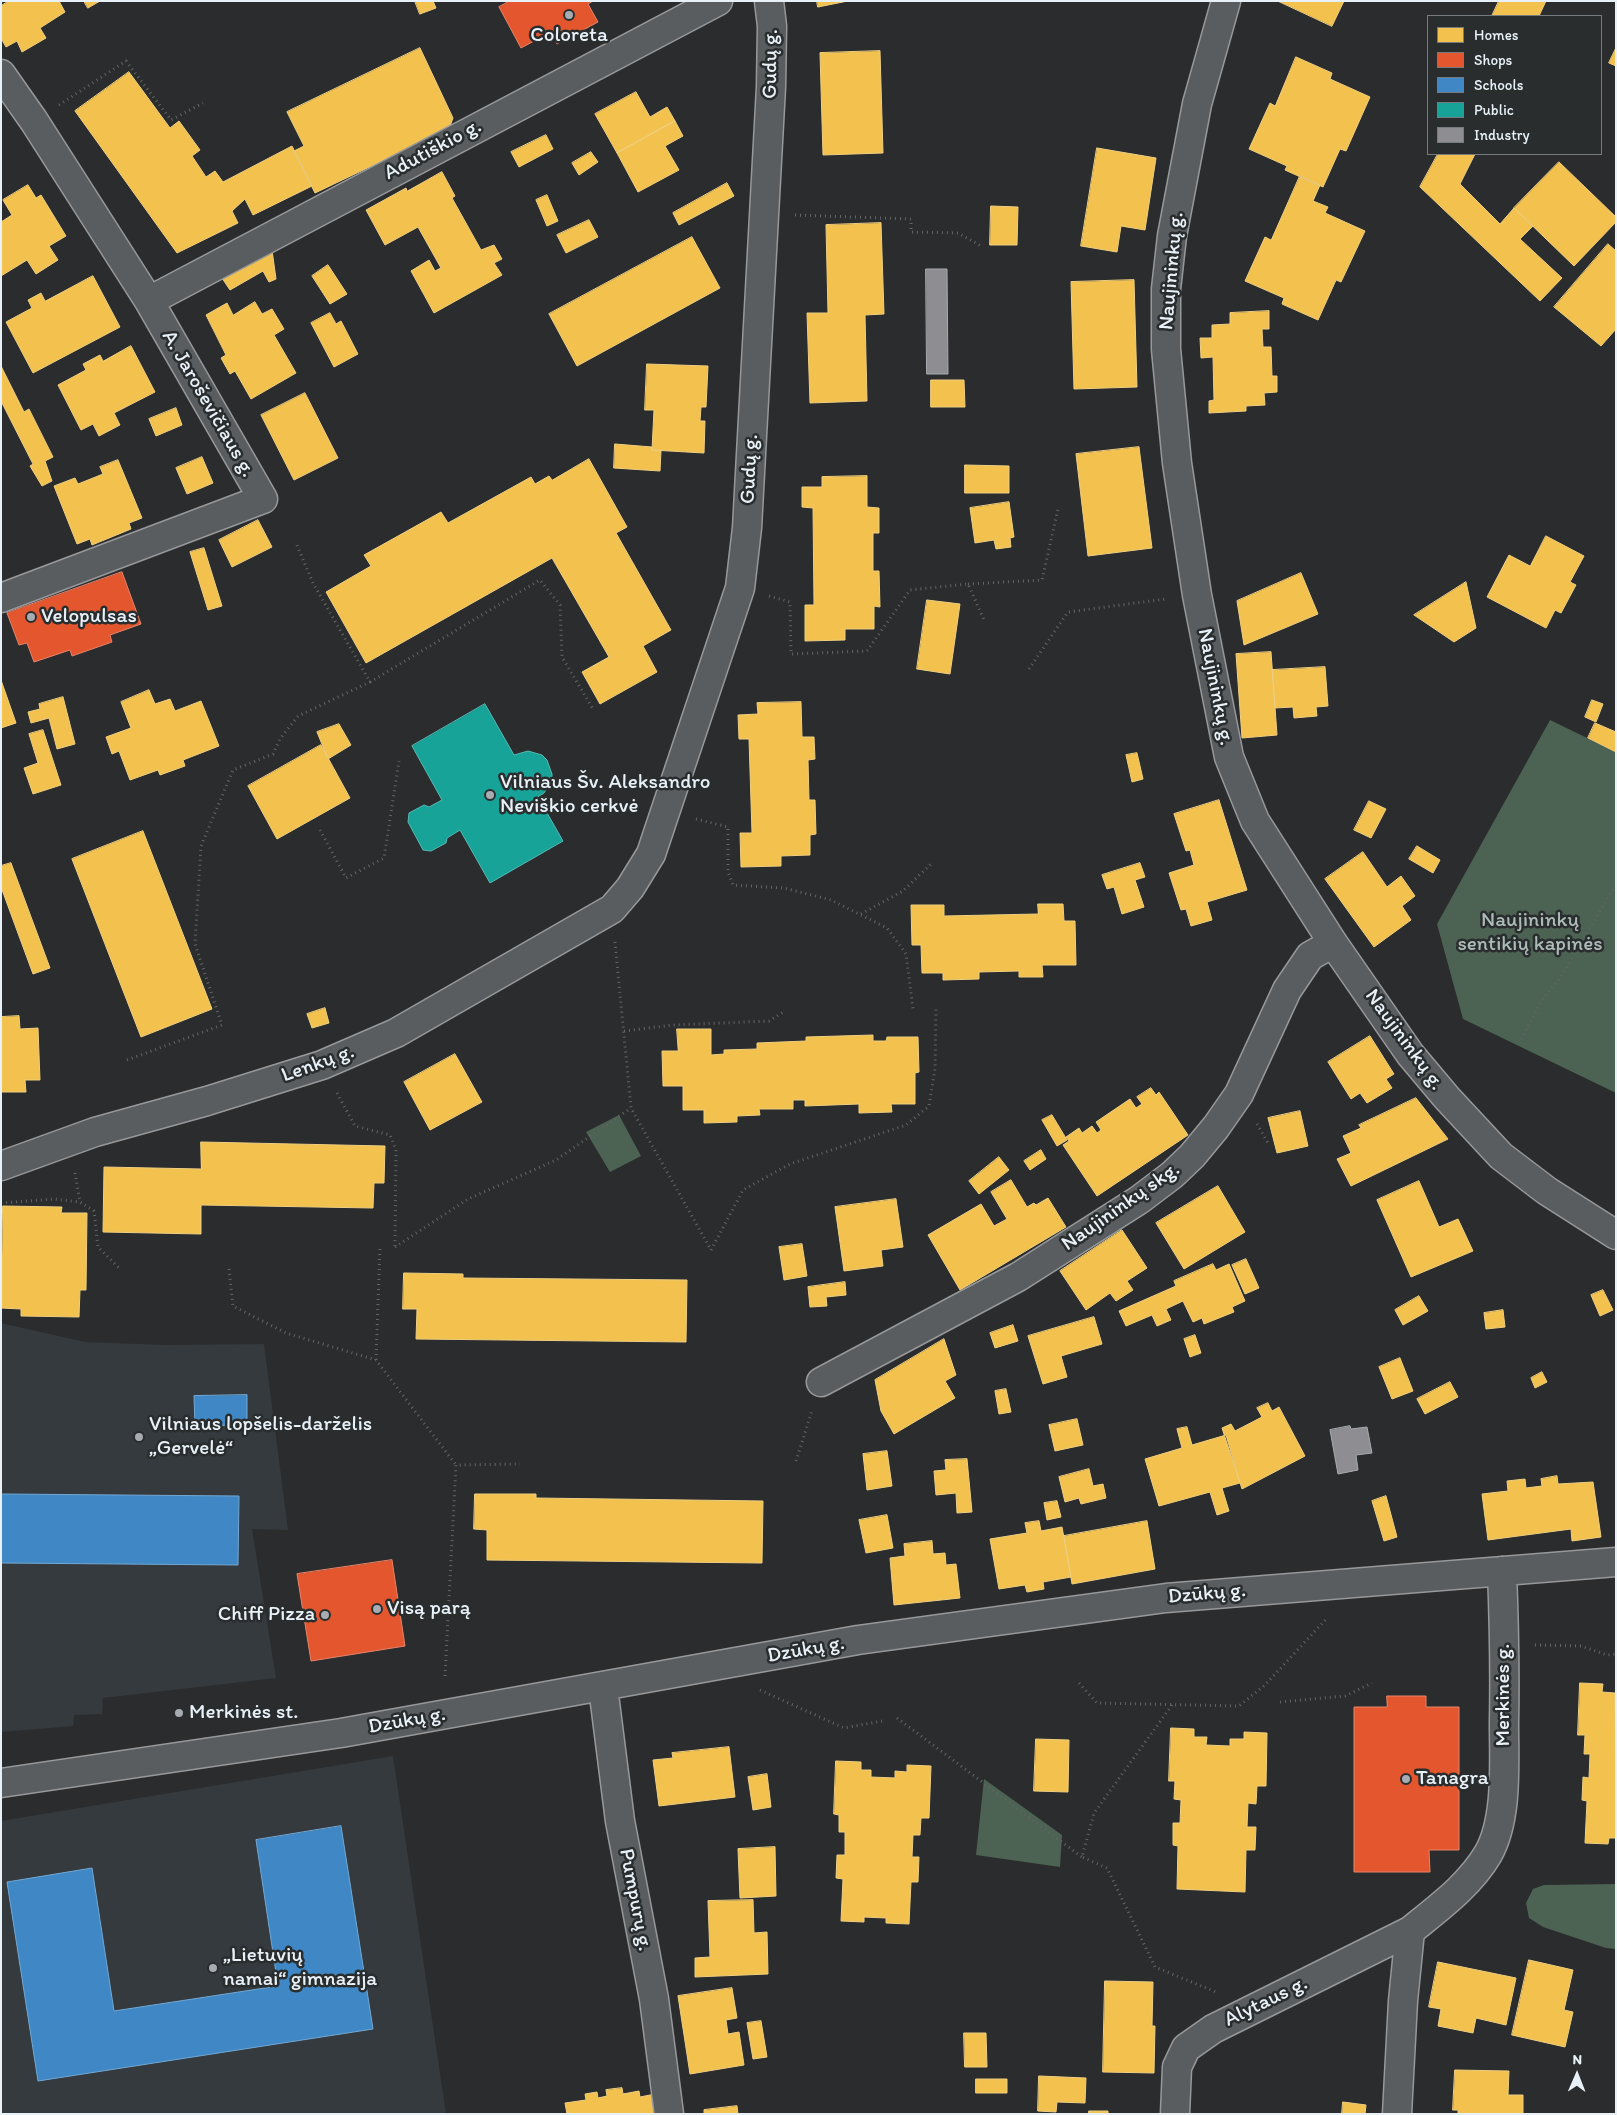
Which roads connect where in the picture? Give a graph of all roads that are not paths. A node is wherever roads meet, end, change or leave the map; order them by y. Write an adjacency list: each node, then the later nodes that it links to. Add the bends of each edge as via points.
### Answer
1 (718, 1): 5 (street, Adutiškio g.)
2 (769, 1): 7 (street, Gudų g., via 771,87 747,528 740,588 651,854 630,888)
3 (1226, 1): 8 (street, Naujininkų g., via 1197,104 1172,236 1166,289 1166,349 1177,464 1197,595 1229,757 1255,821)
4 (1, 74): 5 (street, A. Jaroševičiaus g.)
5 (148, 300): 6 (street, A. Jaroševičiaus g., via 263,499)
6 (1, 598)
7 (612, 909): 9 (street, Lenkų g., via 396,1033 322,1064 95,1132)
8 (1333, 943): 10 (street, Naujininkų g., via 1410,1054 1501,1156); 11 (street, Naujininkų skg., via 1310,956 1287,990 1239,1094 1216,1127 1172,1176 1018,1277)
9 (1, 1166)
10 (1616, 1235)
11 (821, 1382)
12 (1616, 1562): 13 (street, Dzūkų g.)
13 (1502, 1571): 14 (street, Dzūkų g., via 1166,1598 858,1640); 16 (street, Merkinės g., via 1504,1777 1499,1826 1488,1853 1466,1884)
14 (603, 1687): 15 (street, Dzūkų g., via 341,1733); 17 (street, Pumpurų g., via 620,1821 654,1999)
15 (1, 1783)
16 (1410, 1931): 18 (street, Alytaus g., via 1213,2029 1186,2048 1177,2066); 19 (street)
17 (669, 2114)
18 (1175, 2114)
19 (1397, 2114)

